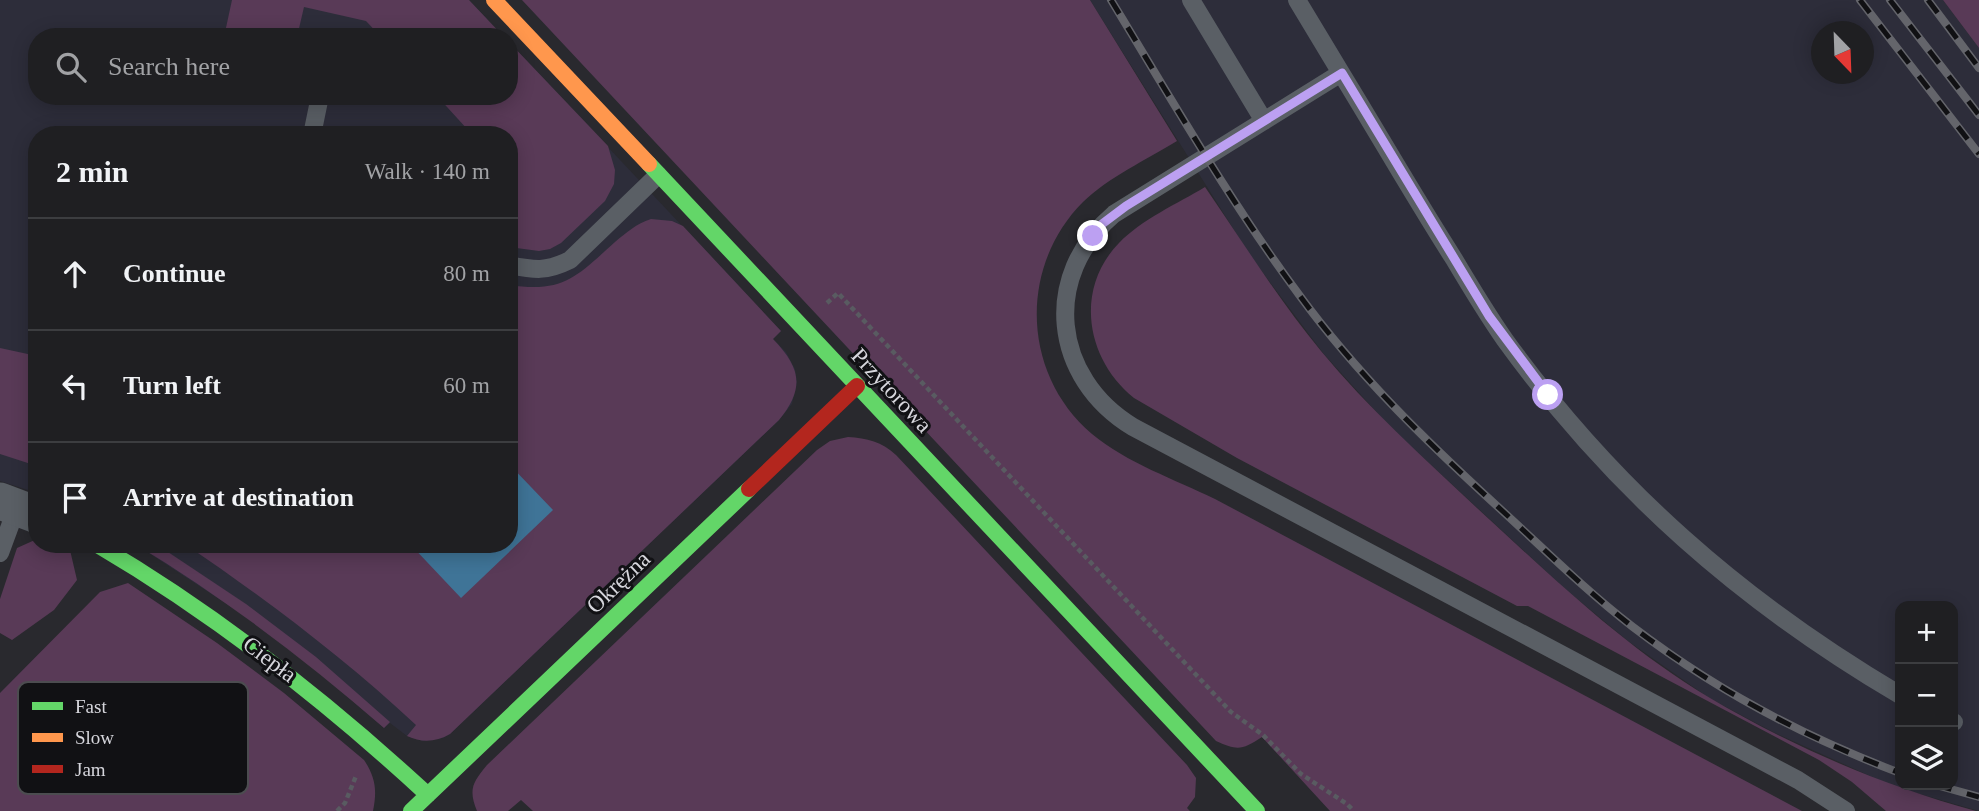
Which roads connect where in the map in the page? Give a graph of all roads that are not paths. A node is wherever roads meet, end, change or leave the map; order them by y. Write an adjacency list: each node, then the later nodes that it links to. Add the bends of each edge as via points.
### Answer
1 (494, 0): 8 (street, Przytorowa)
2 (1191, 0): 6 (lane)
3 (1297, 0): 4 (lane)
4 (1342, 73): 6 (lane); 14 (lane, via 1489,316 1600,459 1718,570 1817,643)
5 (318, 105): 7 (lane)
6 (1264, 121): 19 (lane, via 1114,214 1084,247 1068,288 1066,327 1075,364 1095,396 1133,427 1798,780)
7 (314, 126)
8 (658, 175): 9 (lane, via 570,260 537,271); 10 (street, Przytorowa)
9 (518, 267)
10 (857, 386): 15 (street, Okrężna); 18 (street, Przytorowa)
11 (18, 508): 12 (lane)
12 (0, 553)
13 (111, 553): 15 (street, Ciepła, via 298,679)
14 (1895, 692)
15 (428, 795): 16 (street, Okrężna); 17 (lane)
16 (411, 811)
17 (444, 811)
18 (1257, 811)
19 (1846, 811)

